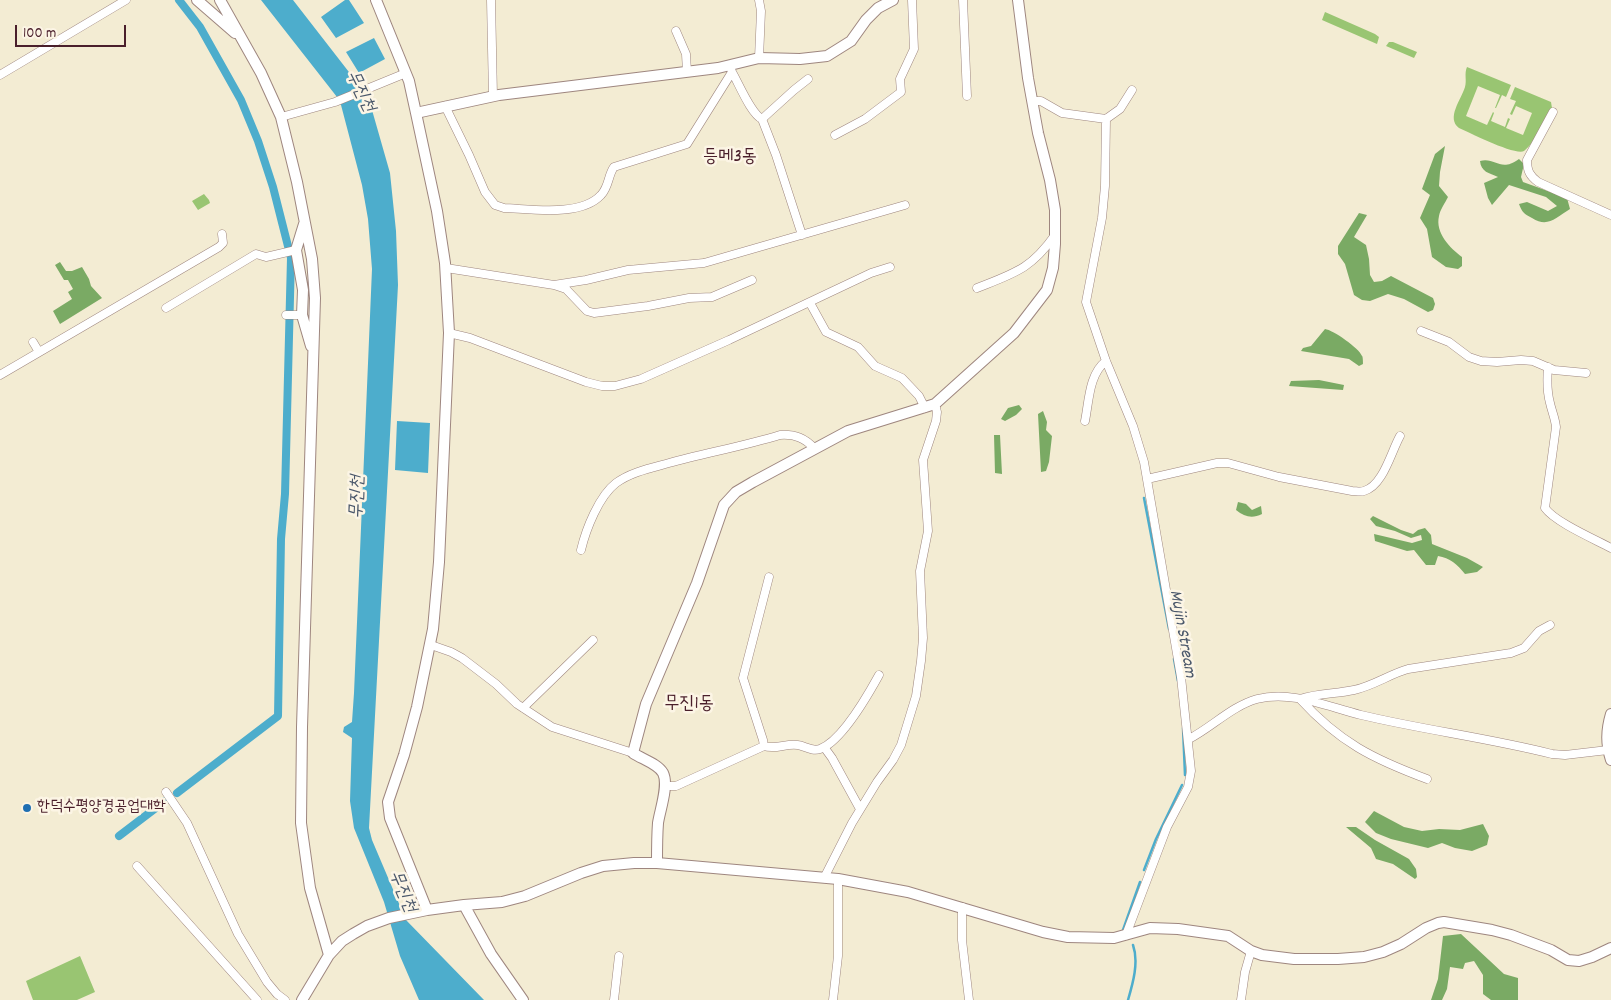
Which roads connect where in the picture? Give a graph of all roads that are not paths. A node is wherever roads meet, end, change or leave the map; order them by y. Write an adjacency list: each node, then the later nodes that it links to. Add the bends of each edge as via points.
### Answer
1 (126, 0): 17 (street)
2 (197, 0): 12 (street)
3 (220, 0): 12 (street)
4 (376, 0): 16 (street)
5 (491, 0): 20 (street)
6 (760, 0): 13 (street)
7 (892, 0): 13 (street, via 866,20 851,41 828,56)
8 (912, 0): 29 (street, via 914,49 900,79 901,92)
9 (963, 0): 21 (street)
10 (1018, 0): 22 (street)
11 (676, 31): 15 (street, via 686,54)
12 (240, 37): 26 (street)
13 (759, 58): 14 (street)
14 (731, 69): 15 (street); 23 (street, via 687,144 614,167 607,188 596,200 564,210 496,205 485,192); 28 (street, via 753,111)
15 (687, 72): 20 (street)
16 (406, 73): 25 (street); 26 (street, via 335,102)
17 (0, 75)
18 (808, 79): 28 (street)
19 (1132, 90): 27 (street, via 1120,110)
20 (494, 96): 23 (street)
21 (967, 96)
22 (1032, 101): 27 (street, via 1041,101 1062,113); 35 (street, via 1050,180)
23 (445, 106): 25 (street)
24 (1553, 112): 31 (street, via 1527,160 1531,177)
25 (416, 113): 38 (street)
26 (282, 117): 32 (street)
27 (1106, 119): 51 (street, via 1102,218 1086,302)
28 (762, 120): 34 (street)
29 (834, 135)
30 (905, 205): 34 (street)
31 (1611, 214)
32 (305, 220): 36 (street); 50 (street, via 315,298)
33 (222, 234): 49 (street, via 223,243 219,247)
34 (802, 235): 40 (street, via 704,263 628,270)
35 (1055, 235): 41 (street, via 1043,252 1024,268); 55 (street, via 1053,268 1047,290 1014,333)
36 (292, 251): 43 (street, via 266,258 256,254); 45 (street, via 303,290)
37 (890, 267): 42 (street)
38 (446, 268): 40 (street); 47 (street)
39 (752, 280): 40 (street, via 712,297 594,313 587,311 566,289)
40 (554, 285)
41 (977, 288)
42 (810, 303): 47 (street, via 641,379 615,386 586,382); 55 (street, via 826,332 858,347 874,366 902,378)
43 (166, 308)
44 (286, 315): 45 (street)
45 (300, 315): 50 (street)
46 (1421, 331): 52 (street, via 1449,342 1469,357 1481,361 1533,361)
47 (449, 333): 65 (street, via 439,562)
48 (33, 342): 49 (street)
49 (39, 352): 54 (street)
50 (314, 358): 89 (street, via 301,823 310,888)
51 (1106, 361): 56 (street, via 1099,366 1094,377); 59 (street, via 1134,426)
52 (1548, 367): 53 (street); 60 (street, via 1550,405 1556,427 1545,508)
53 (1586, 373)
54 (0, 375)
55 (930, 406): 58 (street, via 848,431); 78 (street, via 937,412 923,460 928,531 920,571 922,646 916,696 901,745)
56 (1085, 421)
57 (1400, 436): 59 (street, via 1384,474 1364,491 1279,477 1228,463)
58 (815, 449): 61 (street, via 803,438 780,435 628,476 606,492 584,537); 73 (street, via 736,492 724,506 698,583 646,704)
59 (1146, 478): 70 (street)
60 (1611, 548)
61 (582, 550)
62 (768, 577): 71 (street, via 743,678)
63 (1550, 625): 67 (street, via 1539,631 1524,648 1511,653 1408,669 1355,690)
64 (593, 640): 68 (street)
65 (431, 645): 68 (street, via 462,658); 85 (street, via 404,755 388,802 390,818)
66 (879, 675): 72 (street, via 856,714)
67 (1300, 699): 70 (street, via 1273,697 1244,704); 74 (street, via 1361,715 1552,754); 75 (street, via 1349,743 1388,765)
68 (523, 708): 73 (street, via 552,727)
69 (1611, 714): 74 (street, via 1606,741)
70 (1189, 739): 86 (street, via 1191,772 1188,787 1167,827)
71 (764, 746): 72 (street, via 798,745 818,750); 76 (street, via 676,786)
72 (824, 747): 78 (street)
73 (633, 754): 76 (street, via 662,772)
74 (1609, 755)
75 (1427, 779)
76 (664, 786): 79 (street, via 658,822)
77 (166, 792): 92 (street, via 187,823 238,934 267,982)
78 (860, 810): 81 (street)
79 (657, 863): 81 (street); 83 (street, via 603,866 525,896 502,902)
80 (137, 866): 91 (street)
81 (824, 878): 82 (street)
82 (838, 879): 84 (street, via 908,892); 96 (street, via 838,956)
83 (464, 905): 85 (street); 94 (street)
84 (962, 907): 86 (street, via 1068,937 1114,938); 97 (street)
85 (427, 910): 89 (street, via 367,926 342,941)
86 (1126, 935): 88 (street, via 1150,928 1178,929 1228,936)
87 (1611, 948): 88 (street, via 1579,961 1568,960 1511,935 1444,922 1426,928 1383,952 1364,957 1294,959)
88 (1251, 951): 98 (street)
89 (329, 955): 93 (street)
90 (619, 956): 95 (street)
91 (257, 1000)
92 (285, 1000)
93 (302, 1000)
94 (523, 1000)
95 (614, 1000)
96 (833, 1000)
97 (969, 1000)
98 (1241, 1000)

